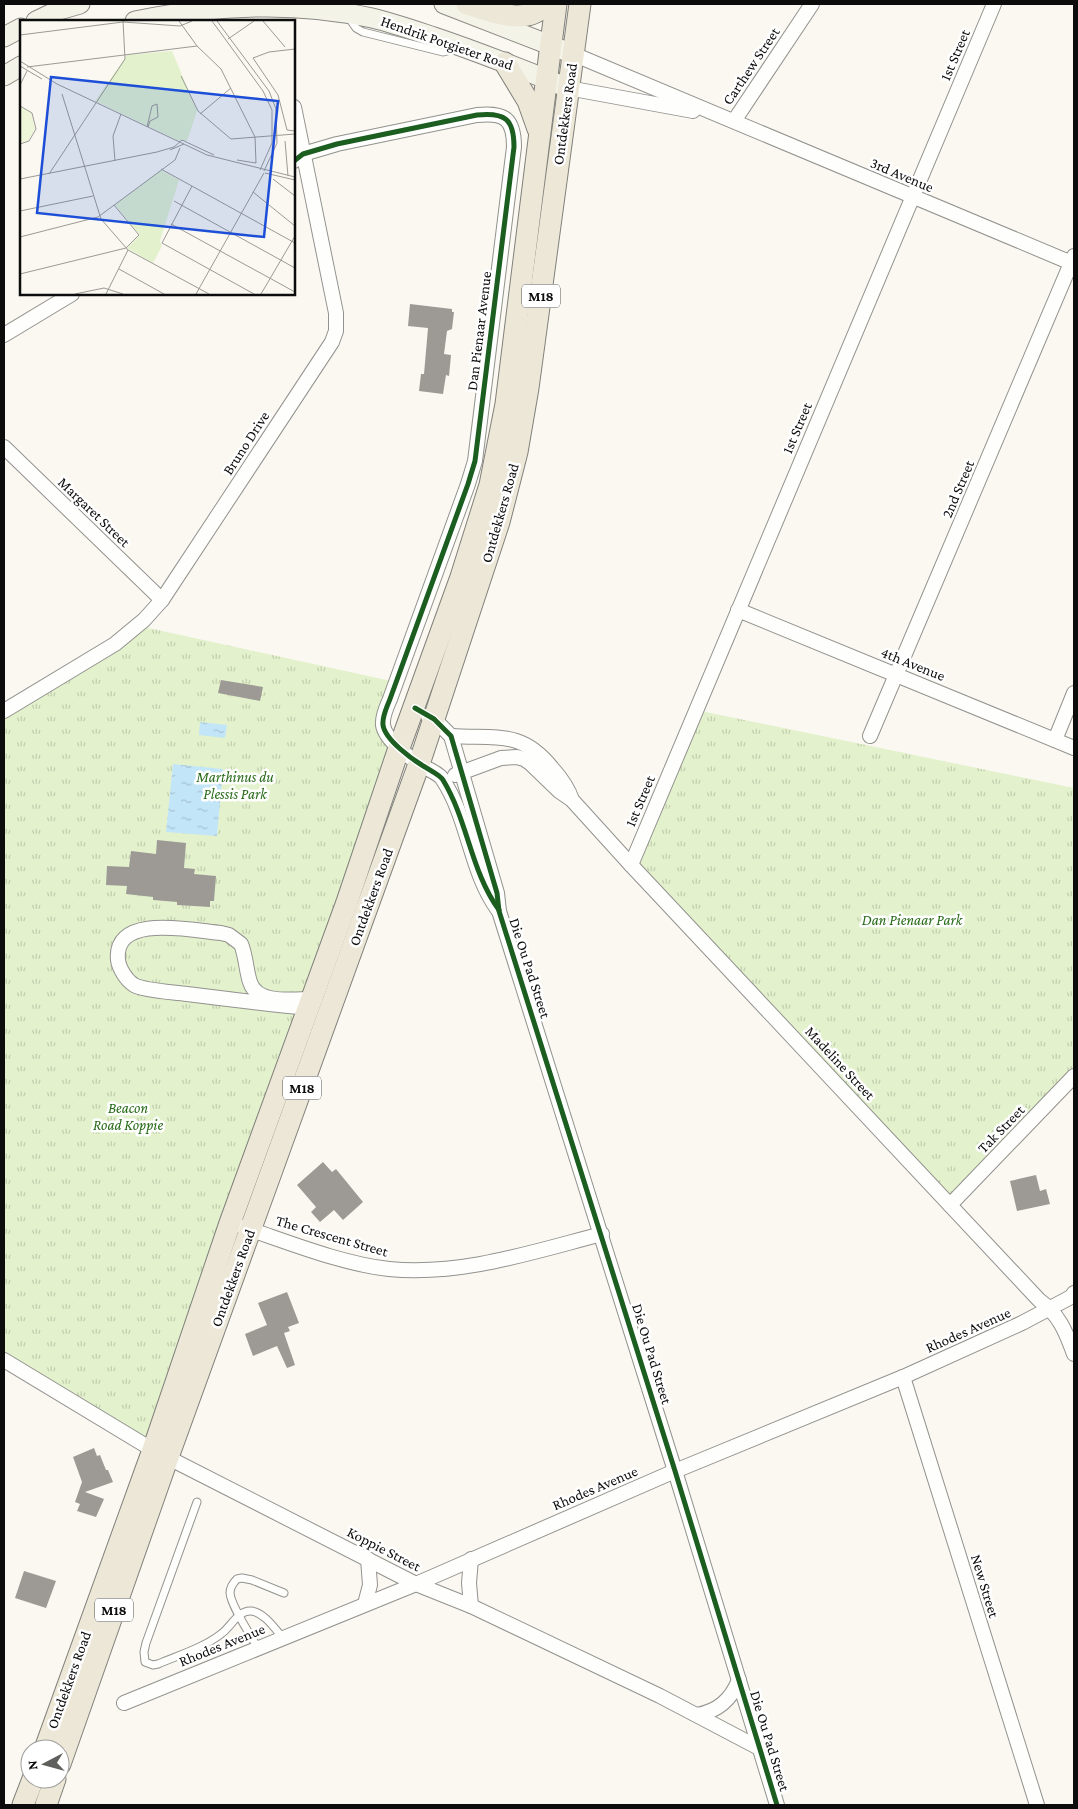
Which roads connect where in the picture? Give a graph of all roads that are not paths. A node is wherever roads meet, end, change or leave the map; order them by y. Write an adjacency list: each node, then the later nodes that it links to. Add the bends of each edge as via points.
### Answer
1 (80, 4): 10 (main road)
2 (444, 4): 14 (main road)
3 (467, 4): 4 (main road, via 514,16 536,12)
4 (546, 4)
5 (556, 4): 14 (main road, Ontdekkers Road / M18)
6 (580, 4): 15 (main road, Ontdekkers Road / M18)
7 (812, 4): 23 (street, Carthew Street)
8 (994, 4): 26 (street, 1st Street)
9 (274, 11): 11 (main road, Hendrik Potgieter Road, via 218,9); 16 (main road, Hendrik Potgieter Road, via 372,18)
10 (38, 20)
11 (141, 20)
12 (20, 29): 13 (main road)
13 (4, 37)
14 (551, 47): 15 (main road); 19 (main road, Ontdekkers Road / M18)
15 (573, 54): 20 (main road, Ontdekkers Road / M18); 21 (street, 3rd Avenue)
16 (505, 62): 19 (main road, Hendrik Potgieter Road); 24 (main road, via 528,102)
17 (20, 67): 18 (main road)
18 (4, 76)
19 (548, 79): 20 (main road, Hendrik Potgieter Road); 24 (main road, Ontdekkers Road / M18)
20 (568, 88): 21 (street, 3rd Avenue); 37 (main road, Ontdekkers Road / M18, via 534,345 515,460 499,522)
21 (718, 116): 23 (street, 3rd Avenue)
22 (295, 118): 25 (street, Bruno Drive)
23 (734, 121): 26 (street, 3rd Avenue)
24 (539, 131): 35 (main road, Ontdekkers Road / M18, via 521,294 495,465 461,578)
25 (299, 157): 31 (street, Bruno Drive, via 334,299 336,331 329,347); 41 (street, Dan Pienaar Avenue, via 337,144 492,113 509,121 514,136 475,460 384,717 385,731)
26 (912, 197): 27 (street, 3rd Avenue); 32 (street, 1st Street)
27 (1073, 261): 33 (street, 2nd Street)
28 (70, 295): 29 (street)
29 (4, 335)
30 (4, 447): 31 (street, Margaret Street)
31 (162, 600): 36 (street, Bruno Drive, via 132,632 115,644)
32 (738, 610): 33 (street, 4th Avenue); 47 (street, 1st Street)
33 (897, 675): 39 (street, 2nd Street); 40 (street, 4th Avenue)
34 (1074, 694): 40 (street)
35 (415, 708): 37 (street, Die Ou Pad Street); 41 (main road, Ontdekkers Road / M18)
36 (4, 711)
37 (434, 719): 38 (street, Die Ou Pad Street); 43 (main road, Ontdekkers Road / M18)
38 (451, 736): 44 (street, Die Ou Pad Street); 46 (street, Madeline Street, via 512,739 531,747 568,787)
39 (870, 736)
40 (1055, 740): 42 (street, 4th Avenue)
41 (399, 748): 43 (street); 49 (main road, Ontdekkers Road / M18)
42 (1074, 748)
43 (419, 764): 45 (street); 53 (main road, Ontdekkers Road / M18)
44 (462, 773): 45 (street, Madeline Street); 46 (street, Madeline Street, via 501,758 516,757 530,763); 48 (street, Die Ou Pad Street, via 497,893)
45 (442, 778): 48 (street, Die Ou Pad Street, via 488,896)
46 (572, 800): 47 (street, Madeline Street)
47 (631, 865): 51 (street, Madeline Street)
48 (499, 911): 54 (street, Die Ou Pad Street)
49 (311, 1004): 49 (street, via 138,986 130,982 120,967 119,949 128,934 143,928 164,927 229,935 241,944 253,990 263,997); 52 (main road, Ontdekkers Road / M18)
50 (1074, 1076): 51 (street, Tak Street)
51 (950, 1205): 56 (street, Madeline Street)
52 (230, 1223): 53 (street, The Crescent Street); 60 (main road, Ontdekkers Road / M18)
53 (251, 1230): 54 (street, The Crescent Street, via 366,1265 413,1270 484,1264); 60 (main road, Ontdekkers Road / M18)
54 (602, 1234): 61 (street, Die Ou Pad Street)
55 (1074, 1293): 56 (street, Rhodes Avenue)
56 (1050, 1308): 57 (street, Madeline Street, via 1061,1321); 59 (street, Rhodes Avenue)
57 (1074, 1354)
58 (4, 1360): 60 (street, Koppie Street)
59 (902, 1377): 61 (street, Rhodes Avenue); 83 (street, New Street)
60 (161, 1453): 63 (street, Koppie Street); 75 (main road, Ontdekkers Road / M18); 76 (main road, Ontdekkers Road / M18)
61 (675, 1472): 64 (street, Rhodes Avenue); 72 (street, Die Ou Pad Street)
62 (197, 1502): 69 (lane, via 146,1643 145,1662 158,1664 199,1647 220,1635)
63 (368, 1559): 65 (street, Koppie Street); 67 (street, via 370,1585)
64 (471, 1560): 65 (street, Rhodes Avenue); 68 (street)
65 (416, 1584): 67 (street, Rhodes Avenue); 68 (street, Koppie Street)
66 (284, 1593): 69 (lane, via 242,1578 230,1591)
67 (365, 1604): 70 (street, Rhodes Avenue)
68 (471, 1606): 74 (street, Koppie Street)
69 (239, 1614): 70 (lane, via 256,1612); 71 (lane)
70 (283, 1638): 71 (street, Rhodes Avenue)
71 (258, 1648): 73 (street, Rhodes Avenue)
72 (738, 1680): 74 (street, via 724,1703 710,1712); 77 (street, Die Ou Pad Street)
73 (124, 1703)
74 (697, 1715): 77 (street, Koppie Street)
75 (49, 1739)
76 (68, 1739)
77 (759, 1748): 82 (street, Die Ou Pad Street)
78 (29, 1789): 80 (main road)
79 (52, 1789): 81 (main road)
80 (23, 1805)
81 (46, 1805)
82 (777, 1805)
83 (1036, 1805)

